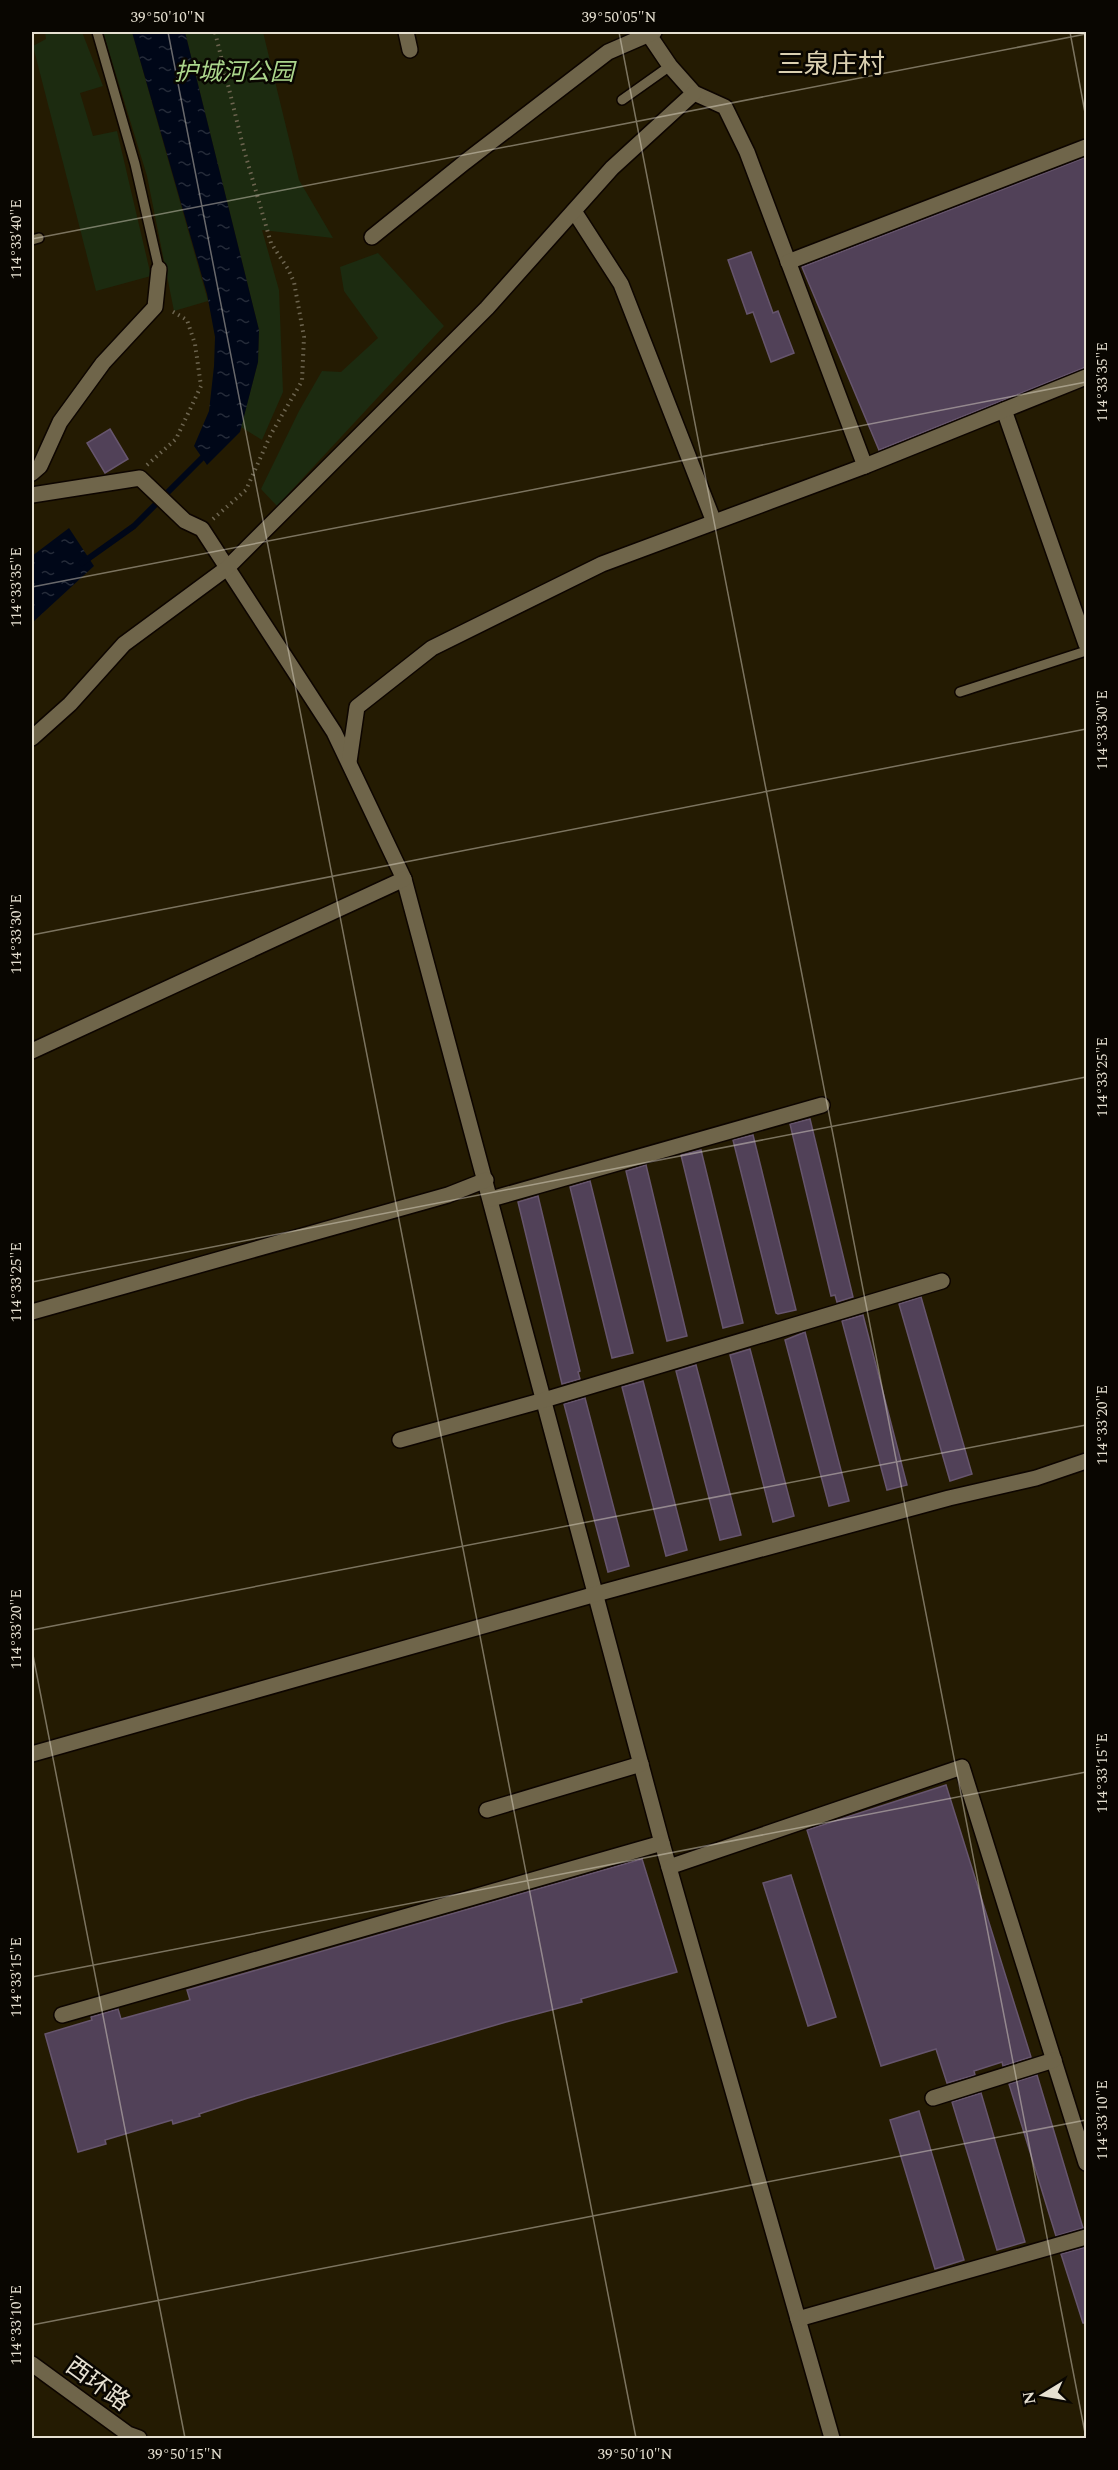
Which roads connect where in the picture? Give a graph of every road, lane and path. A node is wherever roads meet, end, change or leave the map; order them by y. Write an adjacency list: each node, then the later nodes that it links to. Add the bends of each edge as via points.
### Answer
1 (97, 32): 13 (lane, via 135,164)
2 (215, 32): 22 (path, via 271,243 294,282 304,337 302,381 246,490)
3 (406, 32): 5 (street)
4 (650, 33): 6 (street); 11 (street, via 608,52)
5 (411, 50)
6 (670, 66): 7 (street); 8 (lane)
7 (694, 93): 10 (street, via 612,168); 12 (street, via 725,107 747,152)
8 (622, 100)
9 (1086, 147): 12 (street)
10 (574, 211): 21 (street, via 621,284); 23 (street, via 486,308)
11 (372, 237)
12 (788, 262): 17 (street)
13 (159, 269): 14 (street)
14 (156, 301): 18 (street, via 60,422 40,466); 19 (path, via 187,320 201,386 176,439)
15 (1086, 377): 16 (street)
16 (1004, 410): 17 (street); 24 (street)
17 (865, 466): 21 (street)
18 (32, 473)
19 (136, 479): 20 (street); 22 (street, via 185,520)
20 (32, 495)
21 (714, 522): 28 (street, via 602,564 432,648 357,707)
22 (202, 529): 23 (street)
23 (227, 568): 27 (street, via 124,644 70,704); 28 (street, via 334,732)
24 (1086, 644)
25 (1086, 651): 26 (lane)
26 (960, 692)
27 (32, 738)
28 (349, 762): 29 (street)
29 (404, 879): 30 (street); 32 (street)
30 (32, 1051)
31 (822, 1105): 33 (street)
32 (486, 1180): 33 (street); 35 (street, via 448,1195)
33 (491, 1199): 36 (street)
34 (942, 1281): 36 (street)
35 (32, 1312)
36 (544, 1400): 37 (street); 39 (street)
37 (400, 1440)
38 (1086, 1461): 39 (street, via 1036,1478)
39 (596, 1594): 40 (street); 41 (street)
40 (32, 1754)
41 (641, 1764): 42 (street); 43 (street)
42 (487, 1810)
43 (662, 1843): 44 (street); 45 (street)
44 (669, 1867): 46 (street, via 962,1767); 50 (street)
45 (62, 2015)
46 (1054, 2060): 47 (street); 48 (street)
47 (933, 2098)
48 (1086, 2163)
49 (1086, 2237): 50 (street)
50 (798, 2319): 53 (street)
51 (32, 2364): 52 (street, 西环路)
52 (140, 2439)
53 (832, 2439)

